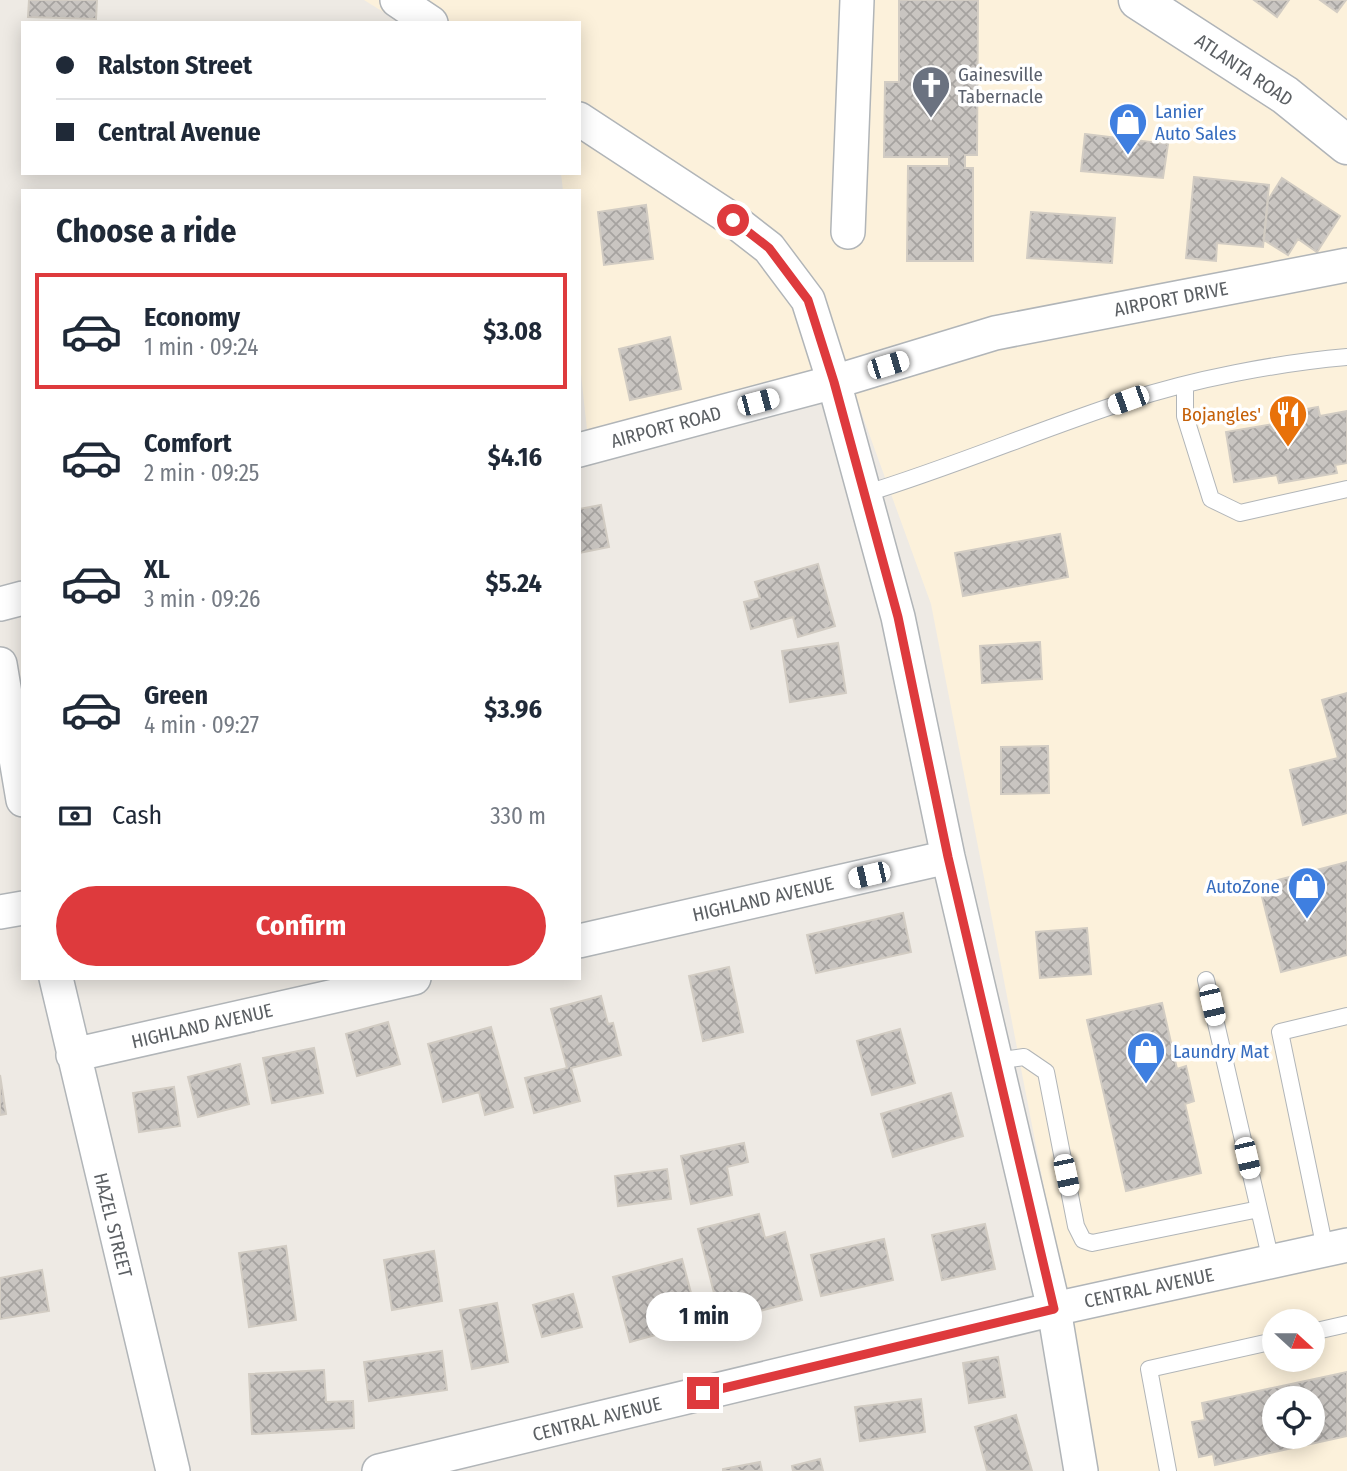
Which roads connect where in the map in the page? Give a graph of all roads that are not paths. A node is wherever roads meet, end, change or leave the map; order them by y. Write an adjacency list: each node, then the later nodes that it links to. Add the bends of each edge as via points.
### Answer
1 (397, 0): 4 (street)
2 (857, 0): 7 (street)
3 (1138, 0): 6 (main road, ATLANTA ROAD, via 1285,96)
4 (428, 21)
5 (581, 120): 11 (street, via 769,248 808,300)
6 (1347, 145)
7 (848, 232)
8 (1347, 265): 9 (street, AIRPORT DRIVE)
9 (995, 333): 11 (street, AIRPORT ROAD)
10 (1347, 357): 12 (lane)
11 (834, 382): 13 (street, AIRPORT ROAD); 15 (street)
12 (1185, 385): 14 (lane, via 1185,416 1211,499 1240,513); 15 (lane, via 1128,400)
13 (581, 449)
14 (1347, 489)
15 (864, 494): 20 (street, via 898,617)
16 (21, 599): 17 (street)
17 (0, 604)
18 (0, 664): 19 (street)
19 (21, 788)
20 (948, 857): 23 (street, HIGHLAND AVENUE); 29 (street)
21 (21, 908): 22 (street)
22 (0, 912)
23 (581, 941)
24 (56, 980): 28 (street, HAZEL STREET)
25 (405, 980): 28 (street, HIGHLAND AVENUE)
26 (1206, 980): 30 (lane)
27 (1347, 1016): 31 (lane, via 1280,1032)
28 (73, 1055): 37 (street, HAZEL STREET)
29 (995, 1060): 30 (lane, via 1024,1057 1046,1072 1076,1226 1083,1240 1092,1243); 33 (street)
30 (1259, 1209): 32 (lane)
31 (1336, 1247): 32 (street, CENTRAL AVENUE)
32 (1271, 1261): 33 (street, CENTRAL AVENUE)
33 (1054, 1309): 38 (street, CENTRAL AVENUE); 39 (street)
34 (1347, 1324): 35 (lane)
35 (1325, 1329)
36 (1262, 1344): 40 (lane, via 1149,1369)
37 (173, 1471)
38 (379, 1471)
39 (1082, 1471)
40 (1168, 1471)

